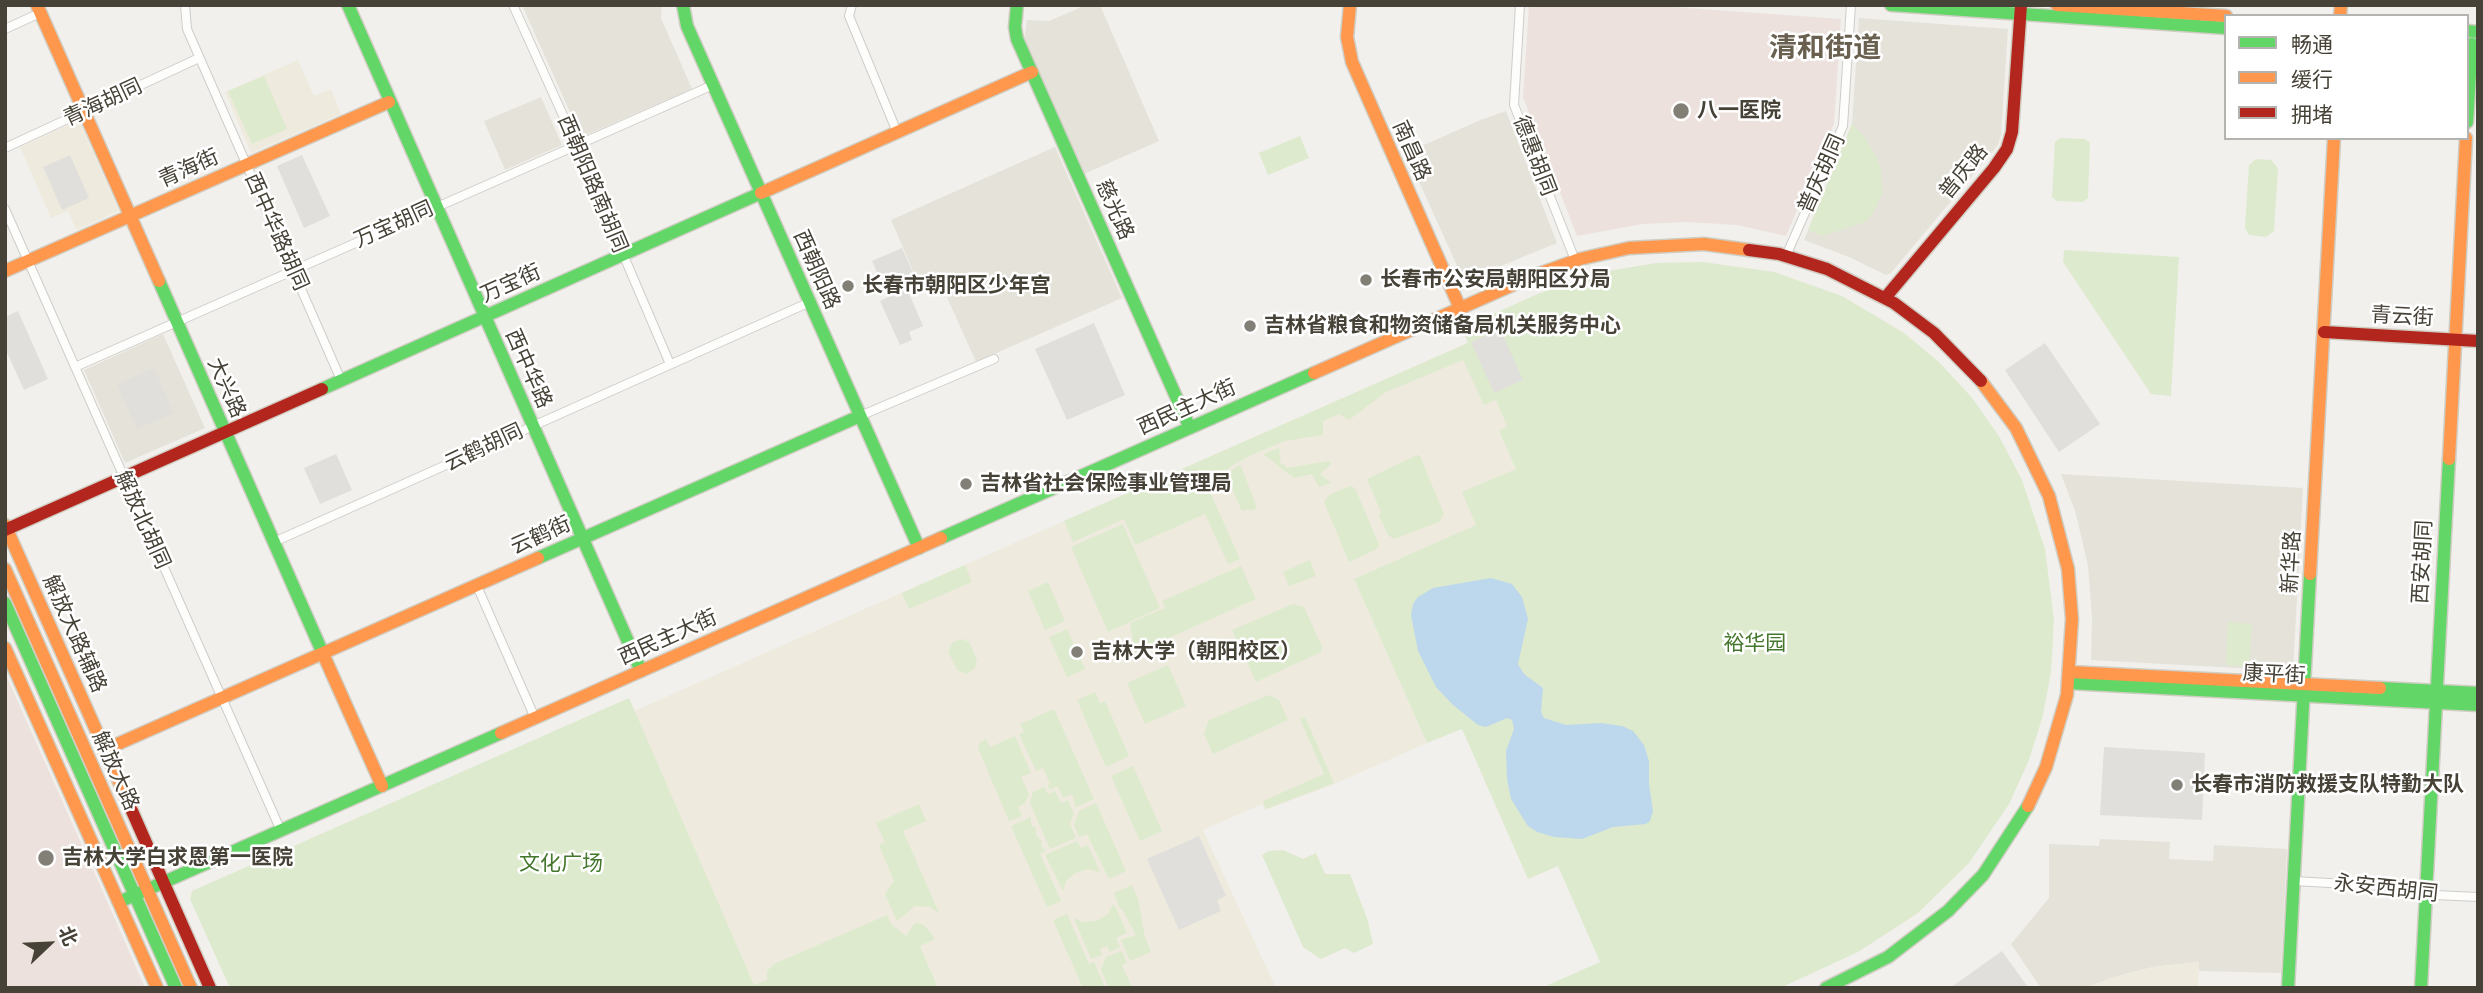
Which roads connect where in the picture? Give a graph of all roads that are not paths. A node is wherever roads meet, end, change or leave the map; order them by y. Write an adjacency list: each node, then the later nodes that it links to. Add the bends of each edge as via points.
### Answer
1 (186, 5): 18 (street, 西中华路胡同, via 187,29)
2 (348, 5): 22 (street, 西中华路)
3 (513, 5): 27 (street, 西朝阳路南胡同)
4 (683, 5): 20 (street, 西朝阳路, via 687,26)
5 (852, 5): 24 (street, via 849,16)
6 (1017, 5): 19 (street, 慈光路, via 1017,39)
7 (1350, 5): 42 (street, 南昌路, via 1352,62)
8 (1520, 5): 36 (street, 德惠胡同, via 1514,105)
9 (1851, 5): 35 (street, 普庆胡同, via 1843,126)
10 (1891, 5): 13 (street)
11 (2057, 5): 14 (street)
12 (39, 9): 16 (street); 23 (street, 大兴路)
13 (2021, 10): 15 (street); 40 (street, 普庆路, via 2007,149)
14 (2224, 16)
15 (2224, 28)
16 (5, 29)
17 (2472, 39): 21 (street)
18 (199, 58): 23 (street, 青海胡同); 29 (street, 西中华路胡同)
19 (1032, 72): 24 (street, 万宝街); 54 (street, 慈光路)
20 (713, 85): 27 (street, 万宝胡同); 30 (street, 西朝阳路)
21 (2469, 89)
22 (389, 102): 29 (street, 青海街); 31 (street, 西中华路)
23 (84, 113): 28 (street, 青海胡同); 33 (street, 大兴路)
24 (897, 132): 30 (street, 万宝街)
25 (2334, 140): 45 (street, 新华路)
26 (2466, 140): 46 (street, 西安胡同)
27 (576, 144): 31 (street, 万宝胡同); 34 (street, 西朝阳路南胡同)
28 (5, 148)
29 (246, 165): 33 (street, 青海街); 38 (street, 西中华路胡同)
30 (761, 193): 34 (street, 万宝街); 41 (street, 西朝阳路)
31 (435, 206): 38 (street, 万宝胡同); 43 (street, 西中华路)
32 (5, 209): 37 (street, 解放北胡同)
33 (130, 216): 37 (street, 青海街); 44 (street, 大兴路)
34 (623, 255): 43 (street, 万宝街); 49 (street, 西朝阳路南胡同)
35 (1786, 256): 36 (street, 西民主大街, via 1679,243); 40 (street, 西民主大街, via 1827,269)
36 (1575, 260): 42 (street, 西民主大街)
37 (28, 261): 39 (street, 青海街); 50 (street, 解放北胡同)
38 (292, 270): 44 (street, 万宝胡同); 51 (street, 西中华路胡同)
39 (5, 271)
40 (1885, 298): 67 (street, 西民主大街, via 1934,333 1970,368 2002,407 2028,450 2049,496 2065,554 2072,619)
41 (810, 302): 49 (street, 云鹤胡同); 52 (street, 西朝阳路)
42 (1460, 309): 54 (street, 西民主大街)
43 (484, 317): 51 (street, 万宝街); 53 (street, 西中华路)
44 (176, 322): 50 (street, 万宝胡同); 55 (street, 大兴路)
45 (2324, 332): 46 (street, 青云街); 68 (street, 新华路)
46 (2454, 339): 47 (street, 青云街); 70 (street, 西安胡同)
47 (2478, 341)
48 (994, 359): 52 (street, 云鹤街)
49 (670, 364): 53 (street, 云鹤胡同)
50 (75, 367): 56 (street, 解放北胡同)
51 (341, 380): 55 (street, 万宝街)
52 (860, 416): 58 (street, 云鹤街); 60 (street, 西朝阳路)
53 (533, 426): 58 (street, 西中华路); 59 (street, 云鹤胡同)
54 (1190, 428): 60 (street, 西民主大街)
55 (224, 432): 56 (street, 万宝街); 59 (street, 大兴路)
56 (123, 478): 57 (street, 万宝街); 71 (street, 解放北胡同)
57 (6, 528): 74 (street, 解放大路辅路)
58 (583, 539): 62 (street, 云鹤街); 66 (street, 西中华路)
59 (274, 542): 65 (street, 大兴路)
60 (919, 548): 66 (street, 西民主大街)
61 (5, 569): 80 (street, 解放大路)
62 (477, 586): 65 (street, 云鹤街); 73 (street)
63 (5, 603): 80 (street, 解放大路)
64 (5, 648): 82 (street)
65 (323, 653): 71 (street, 云鹤街); 75 (street, 大兴路)
66 (642, 671): 73 (street, 西民主大街)
67 (2069, 677): 68 (street, 康平街); 87 (street, 西民主大街, via 2055,743 2037,790 1983,875 1909,943)
68 (2305, 690): 70 (street, 康平街); 77 (street, 新华路)
69 (2478, 693): 70 (street, 康平街)
70 (2435, 697): 72 (street, 康平街); 79 (street, 西安胡同)
71 (223, 698): 74 (street, 云鹤街); 76 (street, 解放北胡同)
72 (2478, 705)
73 (535, 718): 75 (street, 西民主大街)
74 (104, 750): 78 (street, 解放大路辅路)
75 (382, 786): 76 (street, 西民主大街)
76 (281, 831): 78 (street, 西民主大街)
77 (2294, 881): 79 (street, 永安西胡同); 88 (street, 新华路)
78 (163, 883): 80 (street, 西民主大街); 86 (street, 解放大路辅路)
79 (2426, 891): 81 (street, 永安西胡同); 89 (street, 西安胡同)
80 (141, 893): 82 (street, 西民主大街); 84 (street, 解放大路); 85 (street, 解放大路)
81 (2478, 897)
82 (119, 902): 83 (street)
83 (157, 988)
84 (176, 988)
85 (191, 988)
86 (210, 988)
87 (1826, 988)
88 (2288, 988)
89 (2421, 988)

